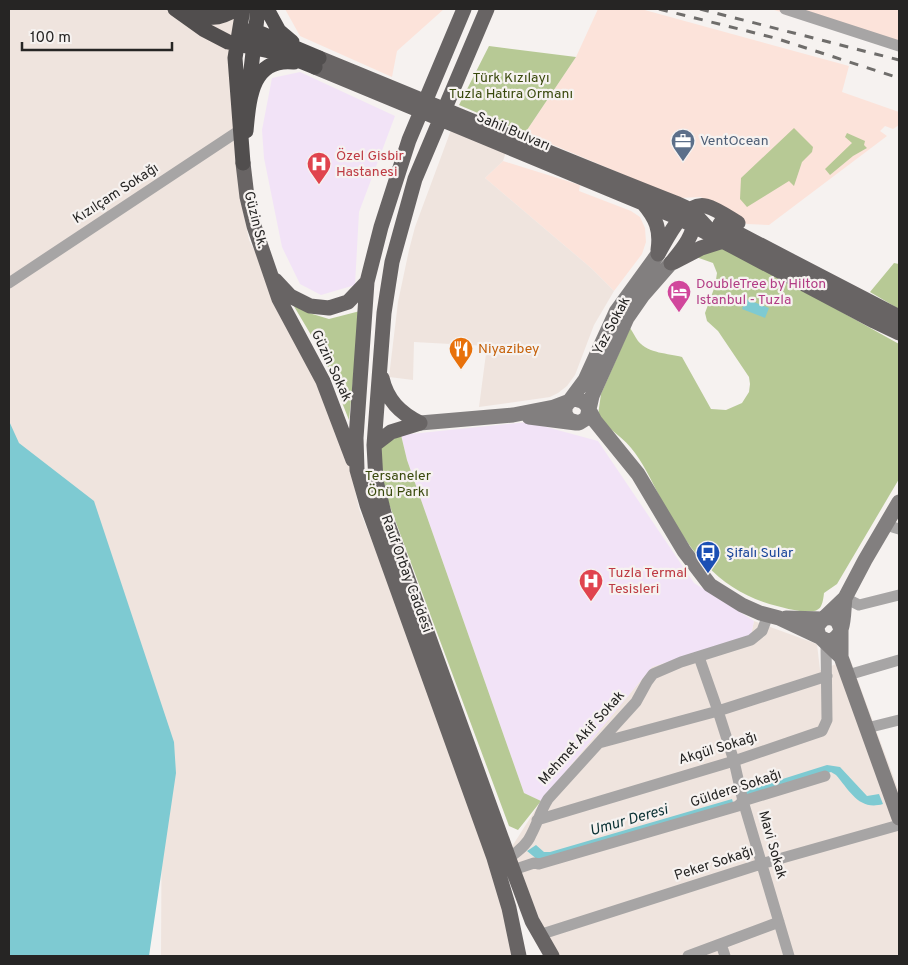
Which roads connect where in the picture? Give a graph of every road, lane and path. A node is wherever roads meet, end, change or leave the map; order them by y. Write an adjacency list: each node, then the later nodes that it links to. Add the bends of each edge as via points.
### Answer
1 (175, 9): 11 (highway, Sahil Bulvarı, via 203,29)
2 (187, 9): 3 (highway, via 216,18)
3 (236, 9)
4 (243, 9): 11 (highway)
5 (258, 9): 10 (highway)
6 (267, 9): 14 (highway, via 279,31)
7 (464, 9): 25 (main road, Rauf Orbay Caddesi, via 409,140 376,242)
8 (487, 9): 29 (main road, Rauf Orbay Caddesi, via 414,179 392,262)
9 (786, 9): 12 (street)
10 (256, 31): 11 (highway, via 244,32); 13 (highway); 14 (highway, Sahil Bulvarı)
11 (236, 45): 13 (highway, Sahil Bulvarı); 15 (highway, via 237,93)
12 (899, 46)
13 (253, 48): 14 (highway, Sahil Bulvarı); 15 (highway)
14 (317, 62): 15 (highway, via 275,63 267,67 258,75); 17 (main road, Sahil Bulvarı, via 522,154); 18 (main road, Sahil Bulvarı, via 440,106)
15 (244, 124): 16 (highway); 26 (street, Kızılçam Sokağı)
16 (243, 163): 24 (main road, Güzin Sk., via 254,226)
17 (642, 202): 18 (main road, Sahil Bulvarı); 21 (main road, via 658,227)
18 (685, 214): 19 (main road); 20 (main road, Sahil Bulvarı); 21 (main road); 22 (main road, via 702,205 716,210)
19 (694, 226): 20 (main road, Sahil Bulvarı); 23 (main road)
20 (719, 239): 22 (main road, via 720,224); 23 (main road); 28 (main road, Sahil Bulvarı)
21 (658, 254): 30 (street, Yaz Sokak, via 616,312 585,380)
22 (792, 261): 27 (main road)
23 (671, 264): 31 (street, Yaz Sokak, via 627,318)
24 (272, 277): 25 (main road, via 290,296 310,306 329,308 348,302); 37 (main road, Güzin Sokak, via 279,298 323,381)
25 (367, 282): 37 (main road, Rauf Orbay Caddesi, via 356,438)
26 (9, 283)
27 (899, 317)
28 (899, 333)
29 (380, 369): 34 (main road, via 390,400 404,414); 36 (main road, Rauf Orbay Caddesi)
30 (570, 401): 31 (street, via 582,401); 32 (street); 33 (street, via 565,414)
31 (588, 408): 33 (street, via 584,420); 35 (street)
32 (513, 415): 33 (street); 34 (street)
33 (572, 422): 35 (street)
34 (420, 423): 36 (main road, via 391,432)
35 (609, 438): 42 (street, via 638,474 702,577 742,605)
36 (374, 445): 61 (main road, Rauf Orbay Caddesi, via 376,481 384,513)
37 (357, 470): 66 (main road, Rauf Orbay Caddesi, via 494,858)
38 (899, 502): 39 (street)
39 (892, 527): 41 (street, via 865,560)
40 (899, 595): 41 (street, via 859,605)
41 (845, 598): 43 (street); 44 (street)
42 (773, 616): 43 (street); 45 (street); 46 (street, Mehmet Akif Sokak, via 751,640)
43 (822, 619): 44 (street, via 833,618); 45 (street, via 818,629)
44 (841, 629): 45 (street, via 835,640); 47 (street)
45 (824, 641): 47 (street); 50 (street, Akgül Sokağı)
46 (698, 657): 51 (street, Mavi Sokak); 54 (street, Mehmet Akif Sokak, via 654,674 636,702)
47 (841, 657): 49 (street)
48 (899, 660): 49 (street)
49 (848, 675): 53 (street)
50 (827, 676): 51 (street); 55 (street, Akgül Sokağı, via 827,720 822,731)
51 (718, 711): 54 (street); 55 (street, Mavi Sokak)
52 (899, 720): 53 (street)
53 (867, 728): 58 (street)
54 (597, 744): 59 (street, Mehmet Akif Sokak, via 548,799)
55 (734, 761): 57 (street, Mavi Sokak); 59 (street, Akgül Sokağı)
56 (825, 776): 57 (street, Güldere Sokağı)
57 (743, 801): 61 (street, Güldere Sokağı, via 738,806 539,864); 62 (street, Mavi Sokak)
58 (897, 812)
59 (537, 820): 61 (street, Mehmet Akif Sokak, via 531,837)
60 (899, 825): 62 (street, Peker Sokağı)
61 (511, 864): 64 (main road, Rauf Orbay Caddesi)
62 (762, 864): 63 (street, Mavi Sokak); 64 (street, Peker Sokağı)
63 (779, 922): 65 (street); 70 (street, Mavi Sokak)
64 (539, 935): 67 (main road, Rauf Orbay Caddesi)
65 (721, 944): 68 (street); 69 (street)
66 (519, 956)
67 (552, 956)
68 (688, 956)
69 (725, 956)
70 (789, 956)

